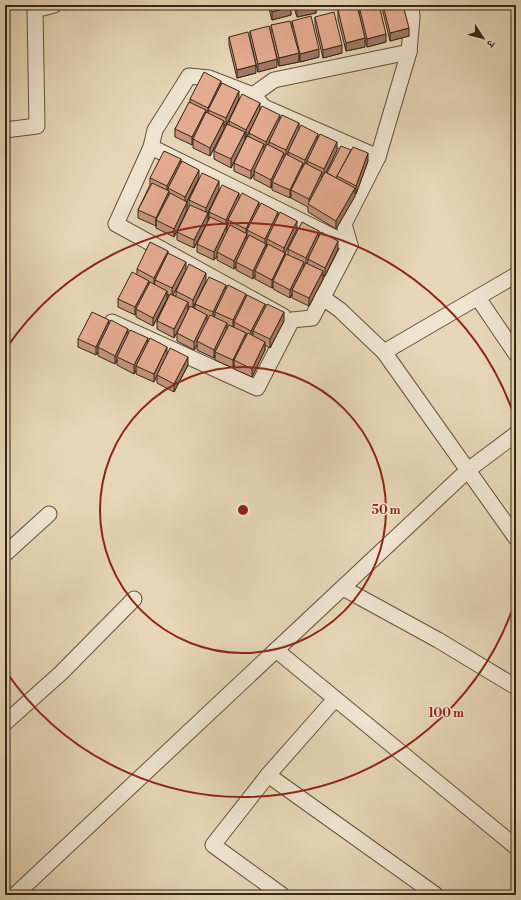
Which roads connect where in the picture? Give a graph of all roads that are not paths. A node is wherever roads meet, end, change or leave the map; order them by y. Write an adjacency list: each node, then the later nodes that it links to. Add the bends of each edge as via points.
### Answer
1 (54, 5): 3 (street)
2 (411, 5): 4 (street)
3 (32, 7): 6 (street, via 38,126)
4 (409, 52): 5 (street, via 274,80); 8 (street)
5 (253, 95): 7 (street, via 208,78 189,76 155,130); 8 (street, via 264,107)
6 (5, 130)
7 (151, 147): 9 (street); 13 (street, via 116,224)
8 (378, 157): 9 (street, via 344,224)
9 (350, 245): 11 (street)
10 (516, 275): 12 (street)
11 (322, 297): 13 (street, via 312,318); 15 (street, via 340,310)
12 (478, 298): 15 (street); 16 (street)
13 (292, 320): 14 (street, via 257,388)
14 (112, 322)
15 (384, 352): 18 (street)
16 (516, 354)
17 (516, 434): 18 (street)
18 (468, 470): 20 (street); 22 (street)
19 (49, 514): 21 (street)
20 (516, 538)
21 (5, 554)
22 (343, 588): 24 (street); 25 (street)
23 (134, 599): 27 (street, via 60,673)
24 (276, 650): 26 (street); 30 (street)
25 (516, 686)
26 (335, 699): 28 (street); 29 (street)
27 (5, 723)
28 (268, 775): 31 (street, via 213,845); 32 (street)
29 (516, 847)
30 (15, 895)
31 (282, 895)
32 (436, 895)

